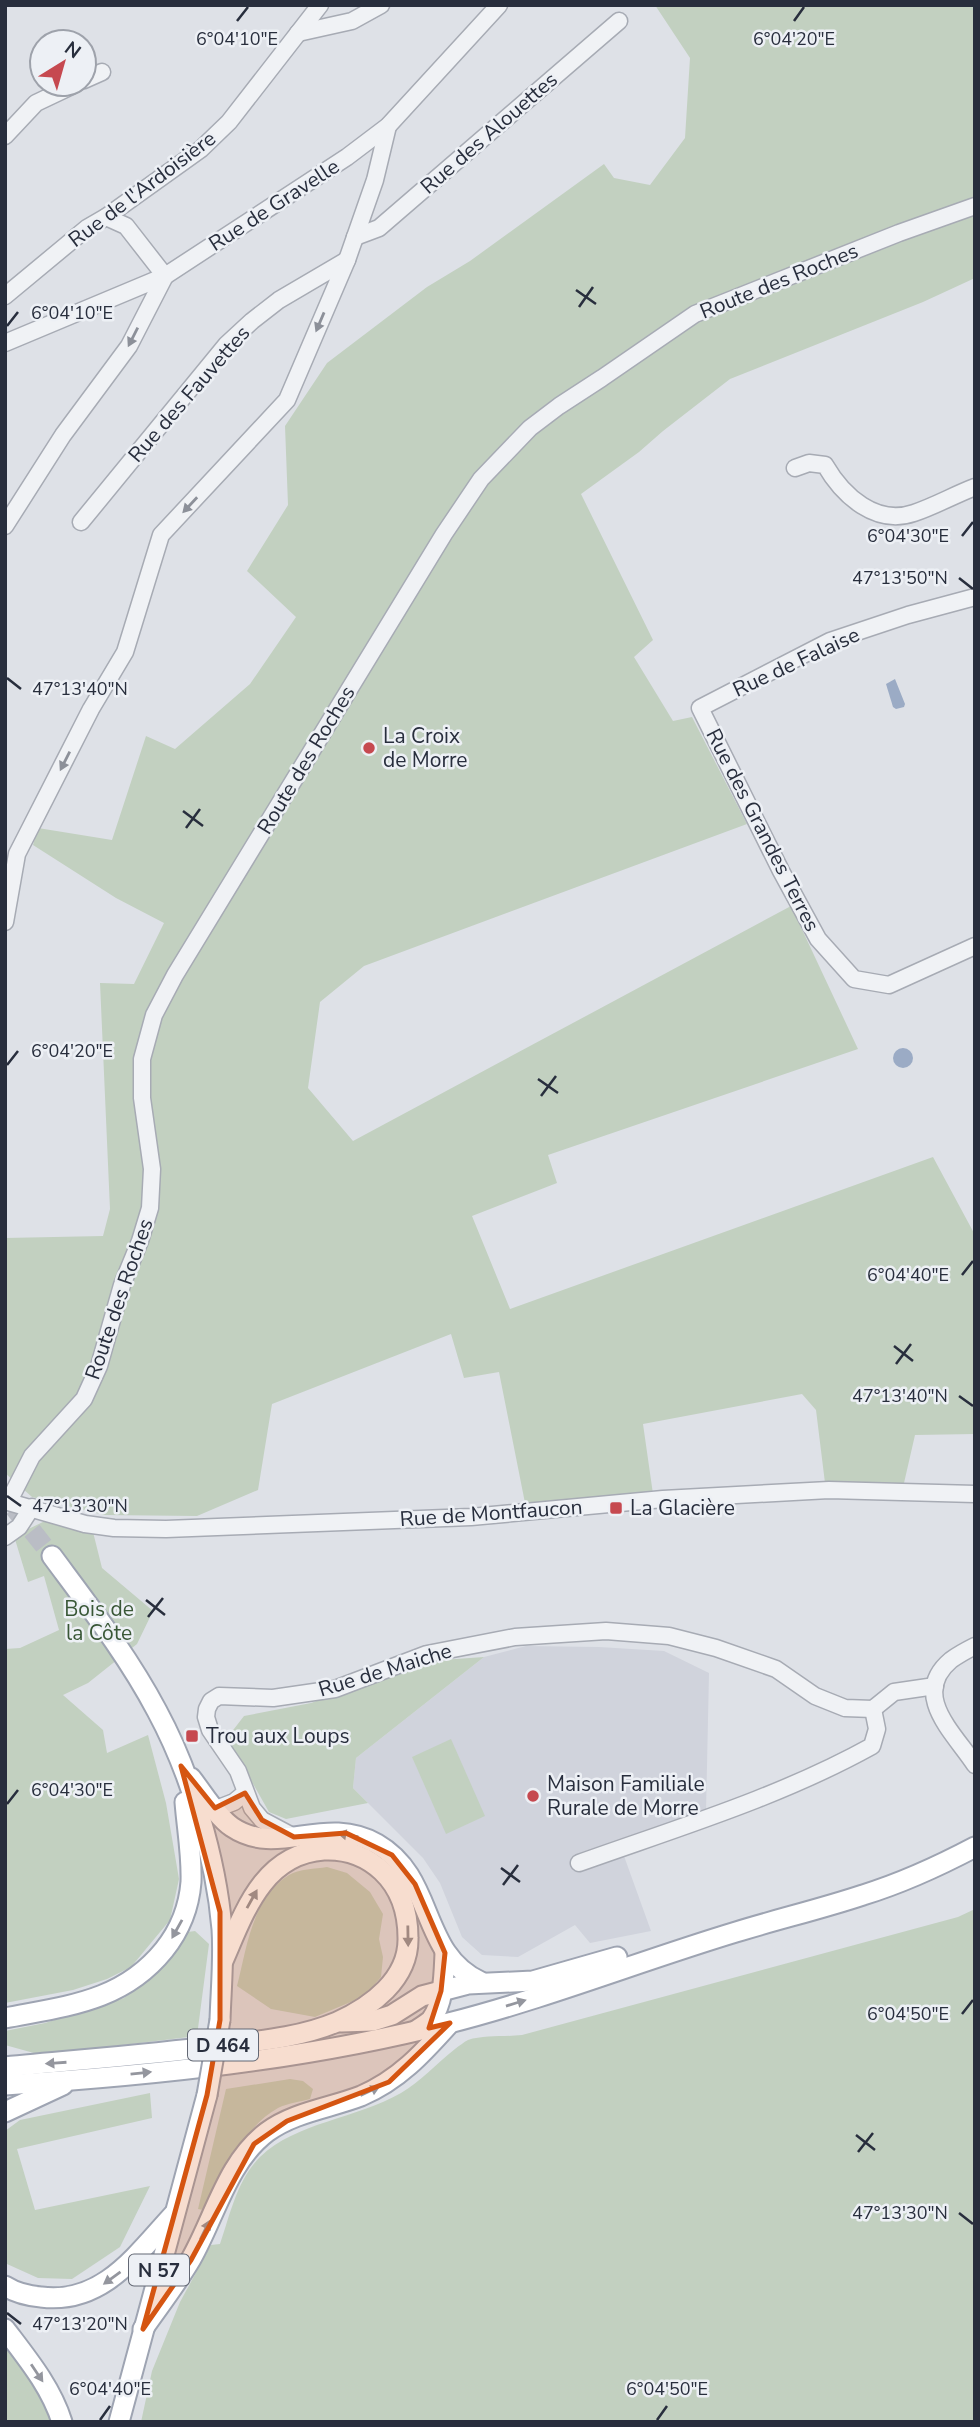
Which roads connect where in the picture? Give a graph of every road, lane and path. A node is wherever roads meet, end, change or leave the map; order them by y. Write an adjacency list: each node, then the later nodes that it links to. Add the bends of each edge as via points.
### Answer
1 (320, 5): 5 (street, Rue de l'Ardoisière)
2 (381, 5): 5 (street, via 352,21)
3 (499, 5): 9 (street, Rue de Gravelle)
4 (619, 21): 15 (street, Rue des Alouettes, via 379,228)
5 (298, 33): 14 (street, Rue de l'Ardoisière, via 229,122 201,149)
6 (102, 72): 7 (street)
7 (98, 74)
8 (47, 98): 10 (street)
9 (388, 126): 11 (street, Rue de Gravelle); 12 (street)
10 (5, 136)
11 (347, 157): 12 (street, via 366,161); 17 (street, Rue de Gravelle)
12 (375, 180): 15 (street)
13 (975, 206): 29 (street, Route des Roches, via 695,314 530,428 481,479 153,1015 142,1059 142,1098 152,1169 150,1208 84,1399 32,1456)
14 (106, 217): 17 (street, via 126,226); 18 (street, Rue de l'Ardoisière)
15 (355, 237): 16 (street)
16 (347, 260): 22 (street, Rue des Fauvettes, via 279,300 226,345); 26 (street, one-way to 26, via 288,400 161,535 125,652 17,854)
17 (165, 276): 19 (street, Rue de Gravelle); 23 (street, one-way to 23, via 129,346)
18 (5, 296)
19 (5, 343)
20 (794, 468): 21 (street, via 825,465 851,498 872,513 893,517 912,514)
21 (975, 488)
22 (82, 522)
23 (5, 526)
24 (975, 597): 25 (street, Rue de Falaise, via 830,641)
25 (700, 708): 27 (street, Rue des Grandes Terres, via 818,939 854,979 889,985)
26 (5, 922)
27 (975, 946)
28 (975, 1494): 30 (street, Rue de Montfaucon, via 829,1490 663,1499 471,1517 166,1529 85,1524)
29 (7, 1501): 30 (street, Rue de Montfaucon)
30 (32, 1507): 31 (street, via 19,1527)
31 (5, 1537)
32 (52, 1556): 38 (main road, via 131,1667 157,1710)
33 (975, 1646): 34 (street, via 950,1661)
34 (935, 1686): 35 (street, via 894,1692); 36 (street, via 937,1712)
35 (873, 1709): 39 (street, Rue de Maiche, via 845,1708 815,1696 776,1670 669,1636 606,1631 516,1637 427,1654 335,1689 273,1698 219,1696 207,1709 207,1724 238,1771); 43 (street, via 877,1728 872,1746 835,1766)
36 (969, 1752): 37 (street)
37 (975, 1765)
38 (181, 1766): 40 (main road); 46 (main road, via 210,1863); 49 (main road, one-way to 49, via 191,1883 184,1916 169,1944 145,1970 117,1990)
39 (245, 1793): 40 (street); 41 (street, Rue de Maiche, via 262,1820)
40 (216, 1809): 41 (main road, via 231,1826 256,1838)
41 (294, 1837): 45 (main road, one-way to 41, via 415,1884 378,1844 346,1833)
42 (975, 1847): 44 (main road, D 464, via 866,1895)
43 (579, 1863)
44 (736, 1932): 47 (main road, D 464, via 533,1980); 51 (main road, D 464, one-way to 44)
45 (445, 1953): 47 (main road); 48 (main road)
46 (223, 1961): 50 (main road, one-way to 50, via 257,1889 281,1864 315,1851 350,1852 365,1859 397,1889 407,1916 408,1946 404,1962 377,1999); 57 (main road, N 57, bridge, via 220,2020 207,2095)
47 (481, 1982): 48 (main road, D 464)
48 (441, 1991): 50 (main road, D 464, via 373,2021); 52 (main road, via 430,2020)
49 (5, 2018)
50 (336, 2022): 53 (main road, D 464, one-way to 53, via 260,2041)
51 (450, 2023): 52 (main road, D 464); 60 (main road, one-way to 51, via 191,2260 239,2163 254,2144 287,2121 389,2082)
52 (416, 2031): 54 (main road, D 464, one-way to 52, via 272,2058)
53 (5, 2067)
54 (73, 2080): 55 (main road, D 464); 56 (main road)
55 (5, 2085)
56 (5, 2112)
57 (176, 2211): 58 (main road, one-way to 58, via 122,2271 87,2293 50,2299); 60 (main road, N 57)
58 (5, 2286)
59 (5, 2329): 61 (main road, one-way to 61, via 38,2373)
60 (143, 2329): 62 (main road, N 57)
61 (62, 2422)
62 (119, 2422)

